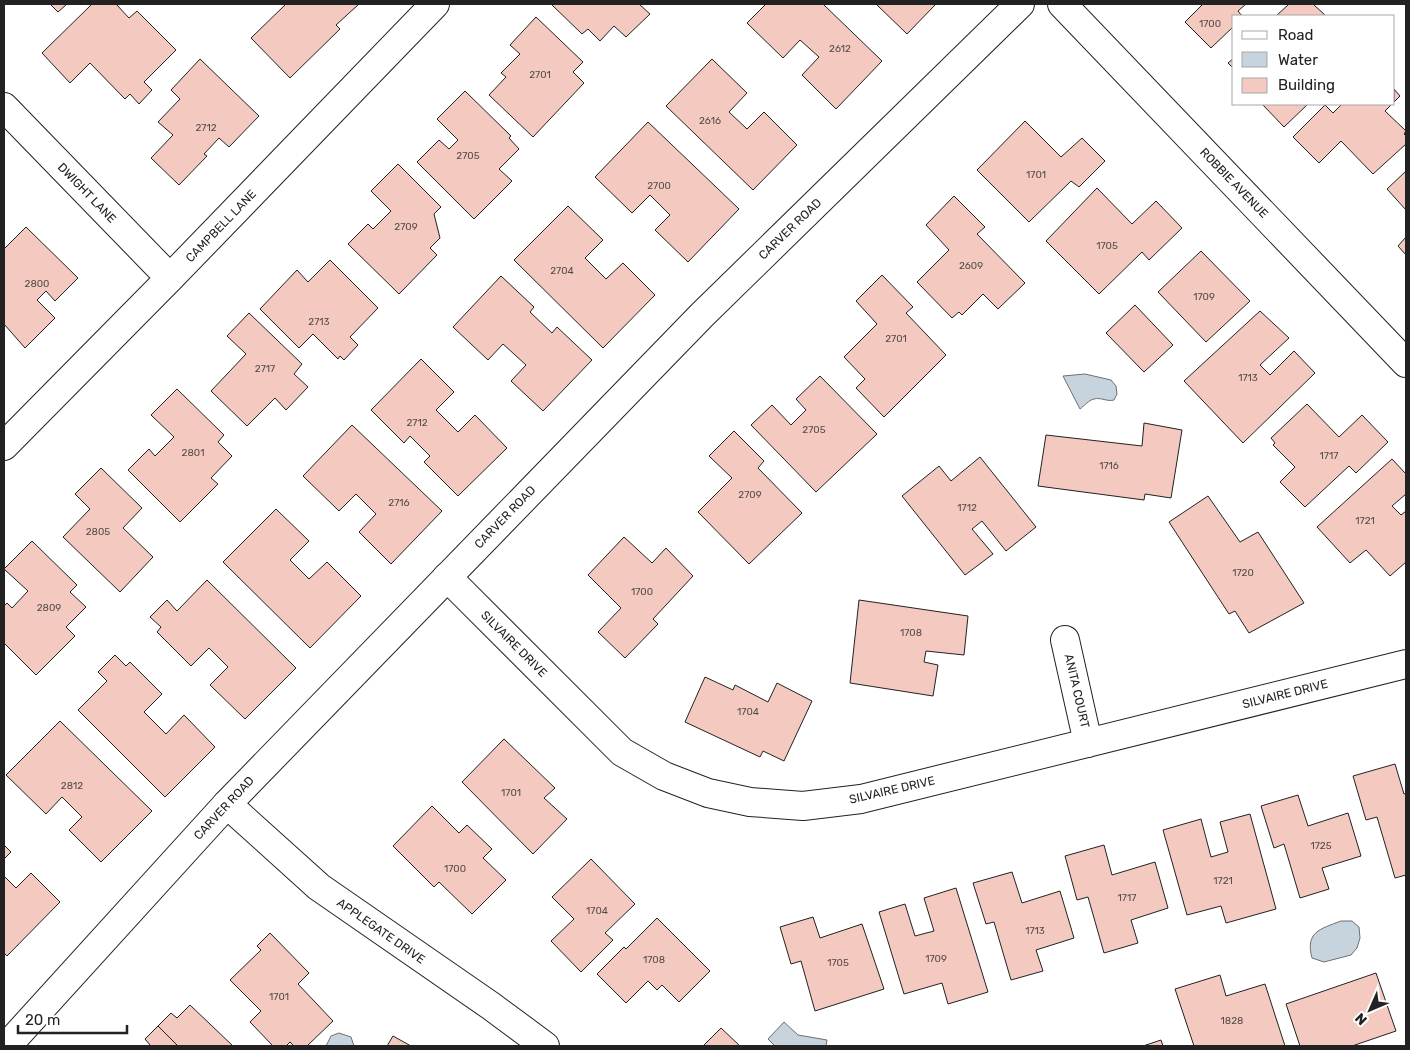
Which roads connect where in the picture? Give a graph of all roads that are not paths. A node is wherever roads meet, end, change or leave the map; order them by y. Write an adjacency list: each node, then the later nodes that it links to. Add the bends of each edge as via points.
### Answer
1 (435, 4): 5 (street, CAMPBELL LANE)
2 (1020, 4): 8 (street, CARVER ROAD, via 702,315)
3 (1062, 4): 6 (street, ROBBIE AVENUE)
4 (4, 107): 5 (street, DWIGHT LANE)
5 (170, 278): 7 (street, CAMPBELL LANE)
6 (1406, 363)
7 (4, 446)
8 (447, 577): 11 (street, SILVAIRE DRIVE, via 622,752 664,776 708,793 750,802 803,806 861,799); 12 (street, CARVER ROAD)
9 (1065, 640): 11 (street, ANITA COURT)
10 (1406, 664): 11 (street, SILVAIRE DRIVE)
11 (1088, 743)
12 (227, 804): 13 (street, CARVER ROAD); 14 (street, APPLEGATE DRIVE, via 319,888)
13 (7, 1046)
14 (545, 1046)

